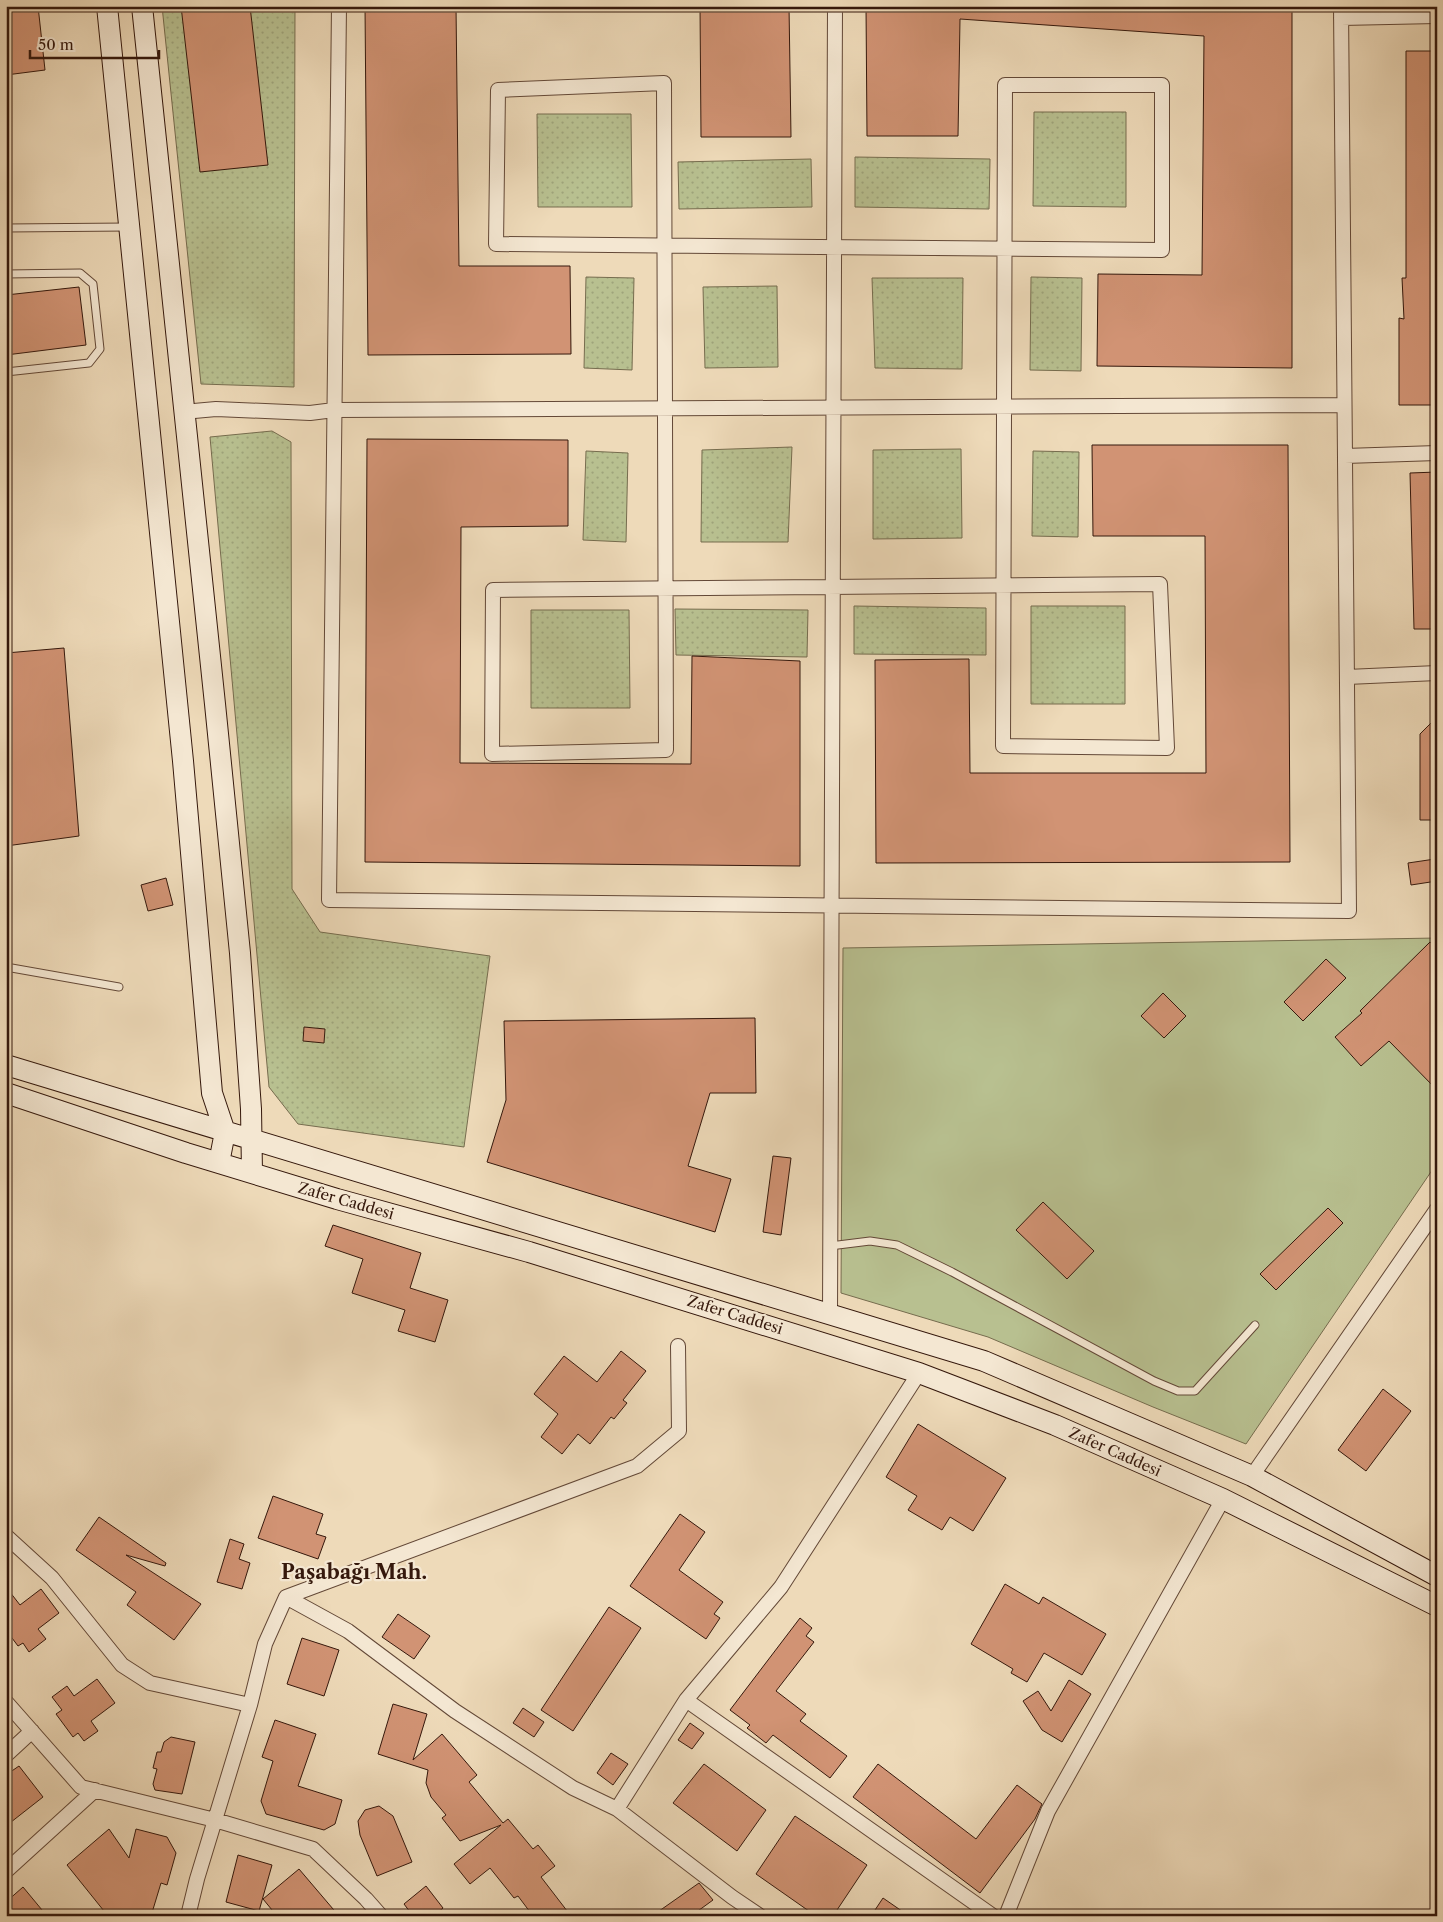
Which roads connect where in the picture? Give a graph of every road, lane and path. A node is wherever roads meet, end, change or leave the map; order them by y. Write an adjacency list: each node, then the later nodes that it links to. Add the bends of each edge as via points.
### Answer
1 (107, 6): 7 (main road)
2 (142, 6): 19 (main road)
3 (339, 6): 18 (street)
4 (835, 6): 10 (street)
5 (1341, 12): 6 (street); 14 (street)
6 (1437, 16)
7 (129, 227): 8 (lane); 32 (main road, via 184,761 212,1093)
8 (6, 228)
9 (664, 246): 9 (street, via 496,244 498,90 664,83); 10 (street); 17 (street)
10 (834, 247): 11 (street); 16 (street)
11 (1004, 248): 11 (street, via 1005,85 1162,84 1162,250); 15 (street)
12 (6, 274): 13 (lane, via 80,273 93,284 100,349 89,363)
13 (6, 372)
14 (1344, 405): 15 (street); 21 (street)
15 (1004, 407): 16 (street); 22 (street)
16 (833, 408): 17 (street); 23 (street)
17 (665, 409): 18 (street); 24 (street)
18 (334, 410): 19 (street, via 310,413 216,409); 27 (street, via 329,900)
19 (183, 412): 33 (main road, via 239,943)
20 (1437, 453): 21 (street)
21 (1345, 456): 26 (street)
22 (1004, 586): 22 (street, via 1003,746 1167,748 1160,584); 23 (street)
23 (832, 587): 24 (street); 27 (street)
24 (666, 589): 24 (street, via 493,590 492,754 666,750)
25 (1437, 673): 26 (street)
26 (1347, 677): 27 (street, via 1349,911)
27 (831, 905): 37 (street)
28 (6, 967): 29 (lane)
29 (119, 987)
30 (6, 1065): 32 (main road, Zafer Caddesi)
31 (6, 1092): 34 (main road, Zafer Caddesi)
32 (225, 1132): 33 (main road, Zafer Caddesi); 34 (main road)
33 (250, 1139): 35 (main road); 38 (main road, Zafer Caddesi)
34 (219, 1163): 35 (main road, Zafer Caddesi)
35 (252, 1173): 41 (main road, Zafer Caddesi, via 529,1252)
36 (1437, 1209): 42 (street)
37 (830, 1246): 38 (street); 39 (lane, via 870,1241 897,1245 1178,1391 1194,1391)
38 (830, 1314): 42 (main road, Zafer Caddesi, via 984,1361)
39 (1255, 1325)
40 (678, 1346): 46 (street, via 679,1431 637,1466)
41 (919, 1373): 43 (main road, Zafer Caddesi, via 1055,1425); 48 (street, via 781,1587)
42 (1252, 1476): 45 (main road, Zafer Caddesi)
43 (1223, 1499): 47 (main road, Zafer Caddesi); 61 (street, via 1048,1811)
44 (6, 1536): 50 (street, via 52,1578 122,1666 150,1683)
45 (1437, 1576)
46 (286, 1597): 50 (street, via 265,1644); 54 (street, via 348,1631 455,1711 573,1788)
47 (1437, 1606)
48 (686, 1700): 54 (street); 60 (street)
49 (6, 1702): 51 (street)
50 (250, 1705): 55 (street)
51 (32, 1731): 52 (street); 53 (street, via 81,1787)
52 (6, 1754)
53 (95, 1790): 55 (street); 56 (street)
54 (617, 1809): 59 (street)
55 (215, 1820): 57 (street); 58 (street, via 313,1849)
56 (6, 1870)
57 (188, 1916)
58 (381, 1916)
59 (760, 1916)
60 (993, 1916)
61 (1006, 1916)

